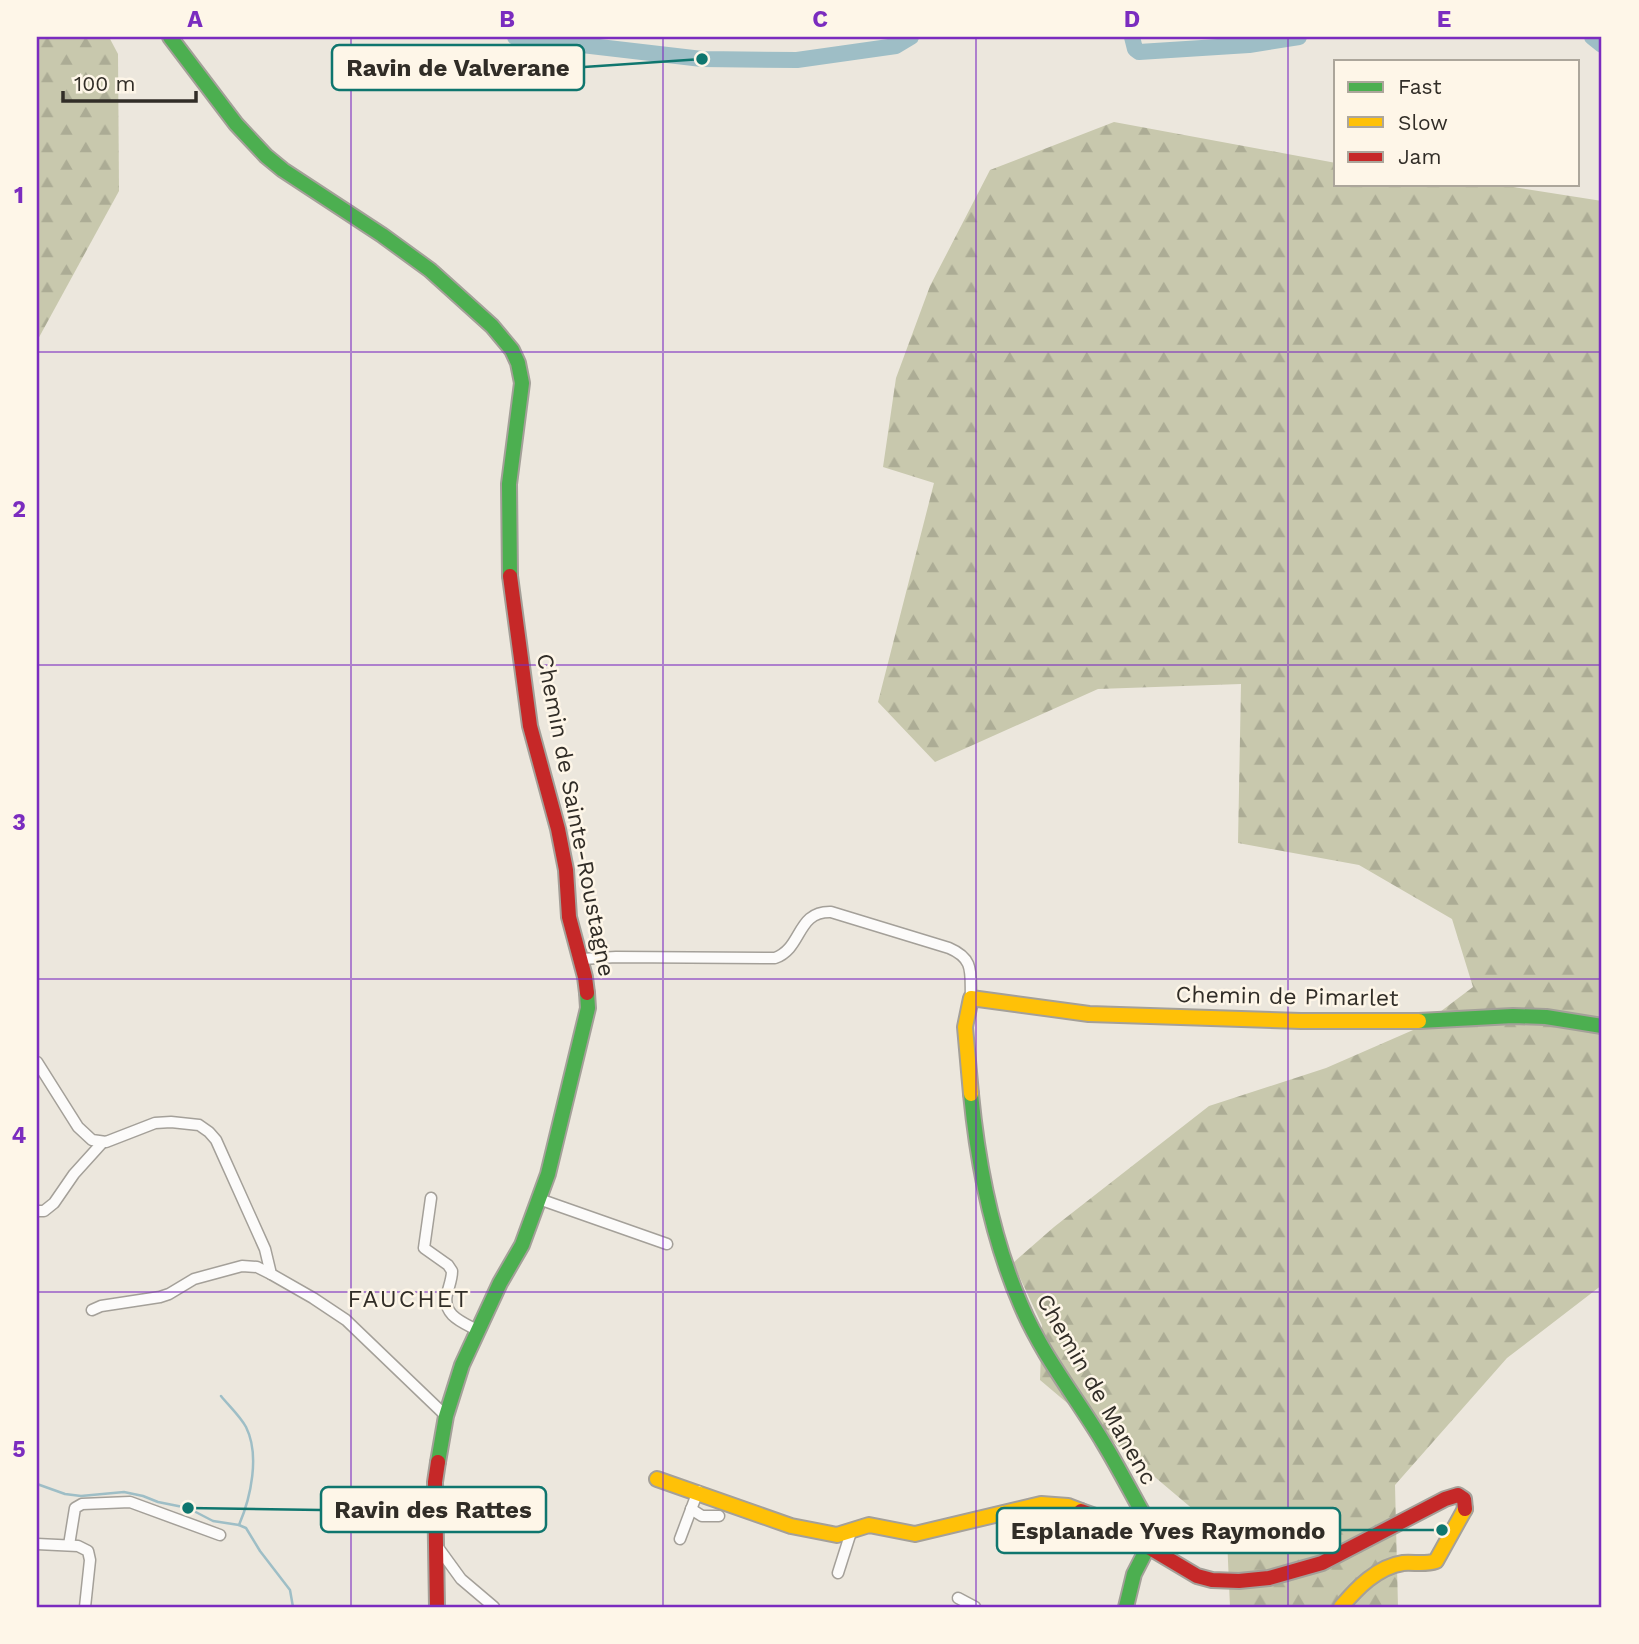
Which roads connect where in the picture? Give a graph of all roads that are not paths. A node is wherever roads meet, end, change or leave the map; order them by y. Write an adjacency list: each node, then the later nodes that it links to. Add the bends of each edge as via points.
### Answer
1 (170, 37): 2 (street, Chemin de Sainte-Roustagne, via 223,110 266,157 421,261 501,335 518,360 522,383 509,484 508,559 530,726 558,829 569,917)
2 (582, 959): 3 (street, Chemin de Manenc, via 775,958 790,949 808,919 828,912 962,954 969,964); 8 (street, Chemin de Sainte-Roustagne, via 586,1017)
3 (971, 998): 4 (street, Chemin de Pimarlet, via 1089,1014 1399,1022 1513,1016); 25 (street, Chemin de Manenc, via 966,1046 992,1227 1028,1319 1149,1521)
4 (1602, 1026)
5 (37, 1062): 6 (street, via 82,1133)
6 (102, 1143): 9 (street, via 54,1203); 11 (street, via 161,1122 194,1123 209,1132 265,1249)
7 (431, 1198): 13 (street, via 424,1248 452,1271 446,1300 449,1312)
8 (539, 1199): 10 (street); 13 (street, Chemin de Sainte-Roustagne, via 522,1245)
9 (37, 1211)
10 (667, 1244)
11 (271, 1274): 12 (street, via 243,1266 194,1279 160,1297); 14 (street, via 346,1320)
12 (92, 1310)
13 (477, 1330): 14 (street, Chemin de Sainte-Roustagne)
14 (446, 1416): 22 (street, Chemin de Sainte-Roustagne, via 435,1482)
15 (657, 1479): 16 (street)
16 (698, 1491): 17 (street); 19 (street, via 792,1526 836,1535)
17 (691, 1509): 18 (street, via 702,1516); 21 (street)
18 (719, 1516)
19 (850, 1532): 25 (street, via 867,1525 915,1534 1041,1504 1091,1514); 26 (street)
20 (220, 1535): 24 (street, via 130,1502 82,1504 75,1508)
21 (680, 1539)
22 (434, 1542): 29 (street, Chemin de Sainte-Roustagne); 30 (street, via 461,1579)
23 (37, 1544): 24 (street)
24 (69, 1545): 28 (street, via 83,1547 89,1555)
25 (1149, 1547): 32 (street, via 1134,1574); 33 (street, via 1207,1580 1278,1578 1326,1563 1445,1499 1462,1497 1464,1515 1436,1561 1401,1563 1383,1570)
26 (838, 1573)
27 (958, 1598): 31 (street)
28 (85, 1607)
29 (437, 1607)
30 (494, 1607)
31 (975, 1607)
32 (1126, 1607)
33 (1340, 1607)

